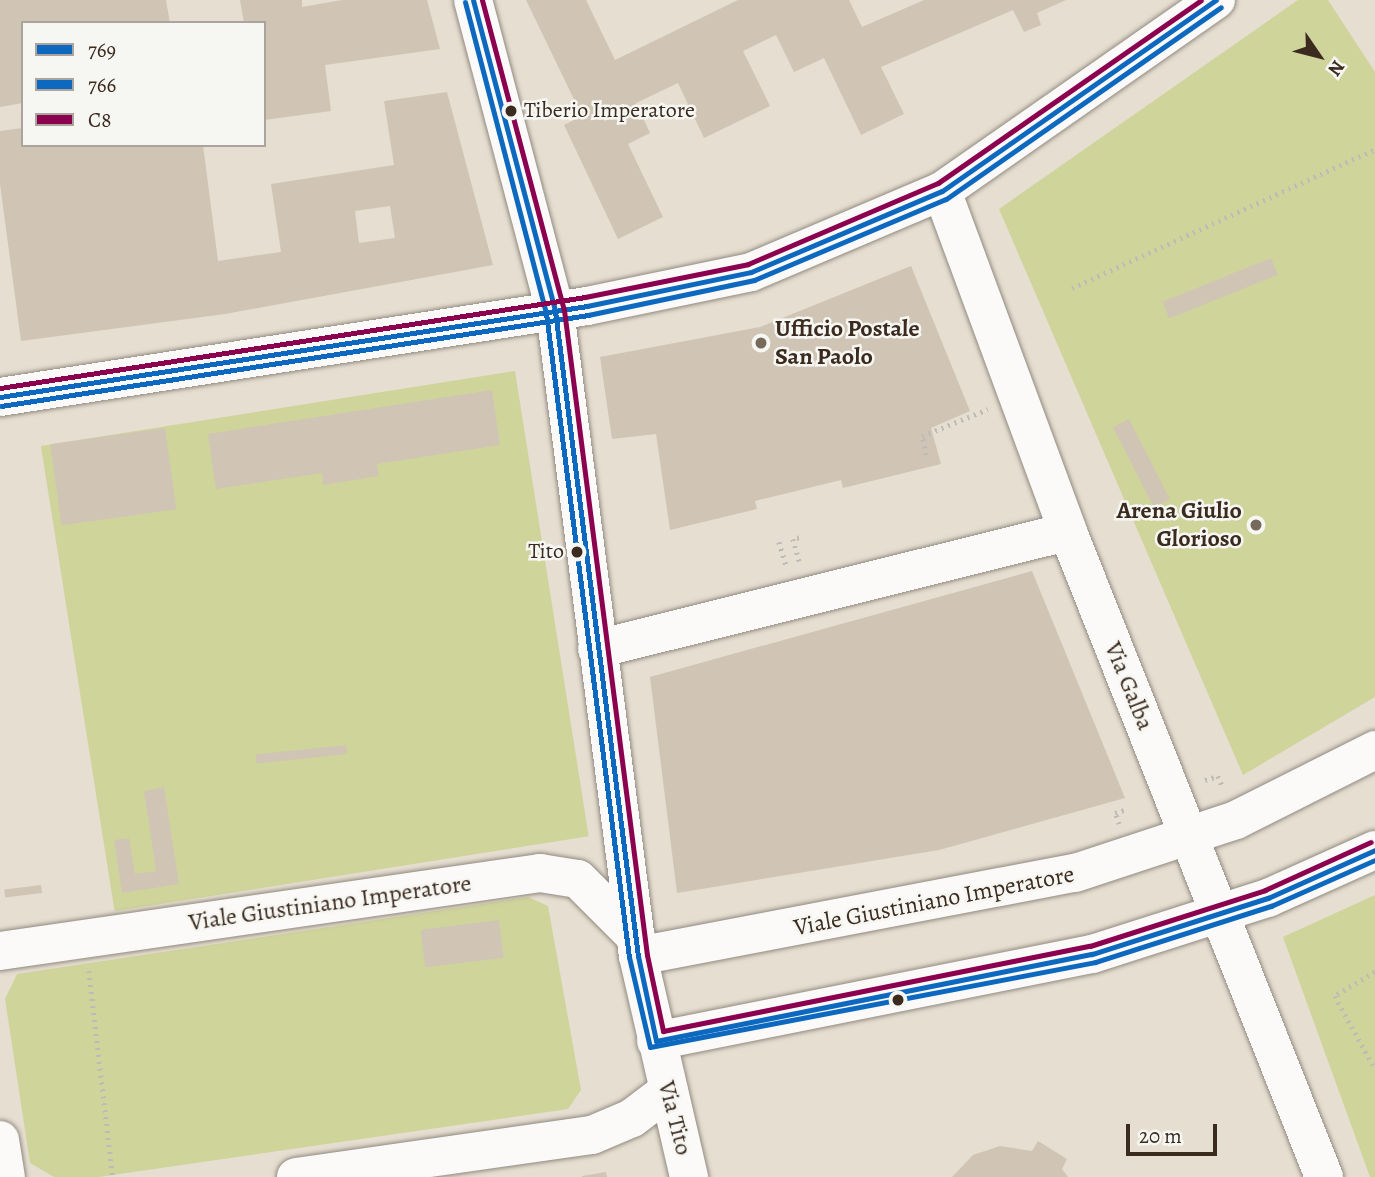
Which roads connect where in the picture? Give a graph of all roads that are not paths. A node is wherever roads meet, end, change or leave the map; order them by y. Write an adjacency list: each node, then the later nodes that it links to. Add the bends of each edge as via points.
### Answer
1 (473, 0): 4 (street, Via Tito)
2 (1216, 0): 3 (street)
3 (942, 191): 4 (street, via 751,272); 6 (street, Via Galba)
4 (555, 311): 5 (street); 7 (street, Via Tito)
5 (0, 397)
6 (1068, 531): 7 (street); 9 (street, Via Galba)
7 (597, 649): 12 (street, Via Tito)
8 (1375, 750): 9 (street, Viale Giustiniano Imperatore)
9 (1188, 838): 11 (street, Via Galba); 12 (street, Viale Giustiniano Imperatore, via 1017,888)
10 (1375, 850): 11 (street)
11 (1222, 914): 14 (street, via 1023,970); 20 (street, Via Galba)
12 (637, 946): 13 (street, Viale Giustiniano Imperatore, via 578,879 540,873); 14 (street, Via Tito)
13 (0, 951)
14 (656, 1041): 15 (street, Via Tito)
15 (669, 1090): 18 (street, via 632,1118 592,1135); 19 (street, Via Tito)
16 (0, 1140): 17 (street)
17 (6, 1177)
18 (296, 1177)
19 (689, 1177)
20 (1324, 1177)

